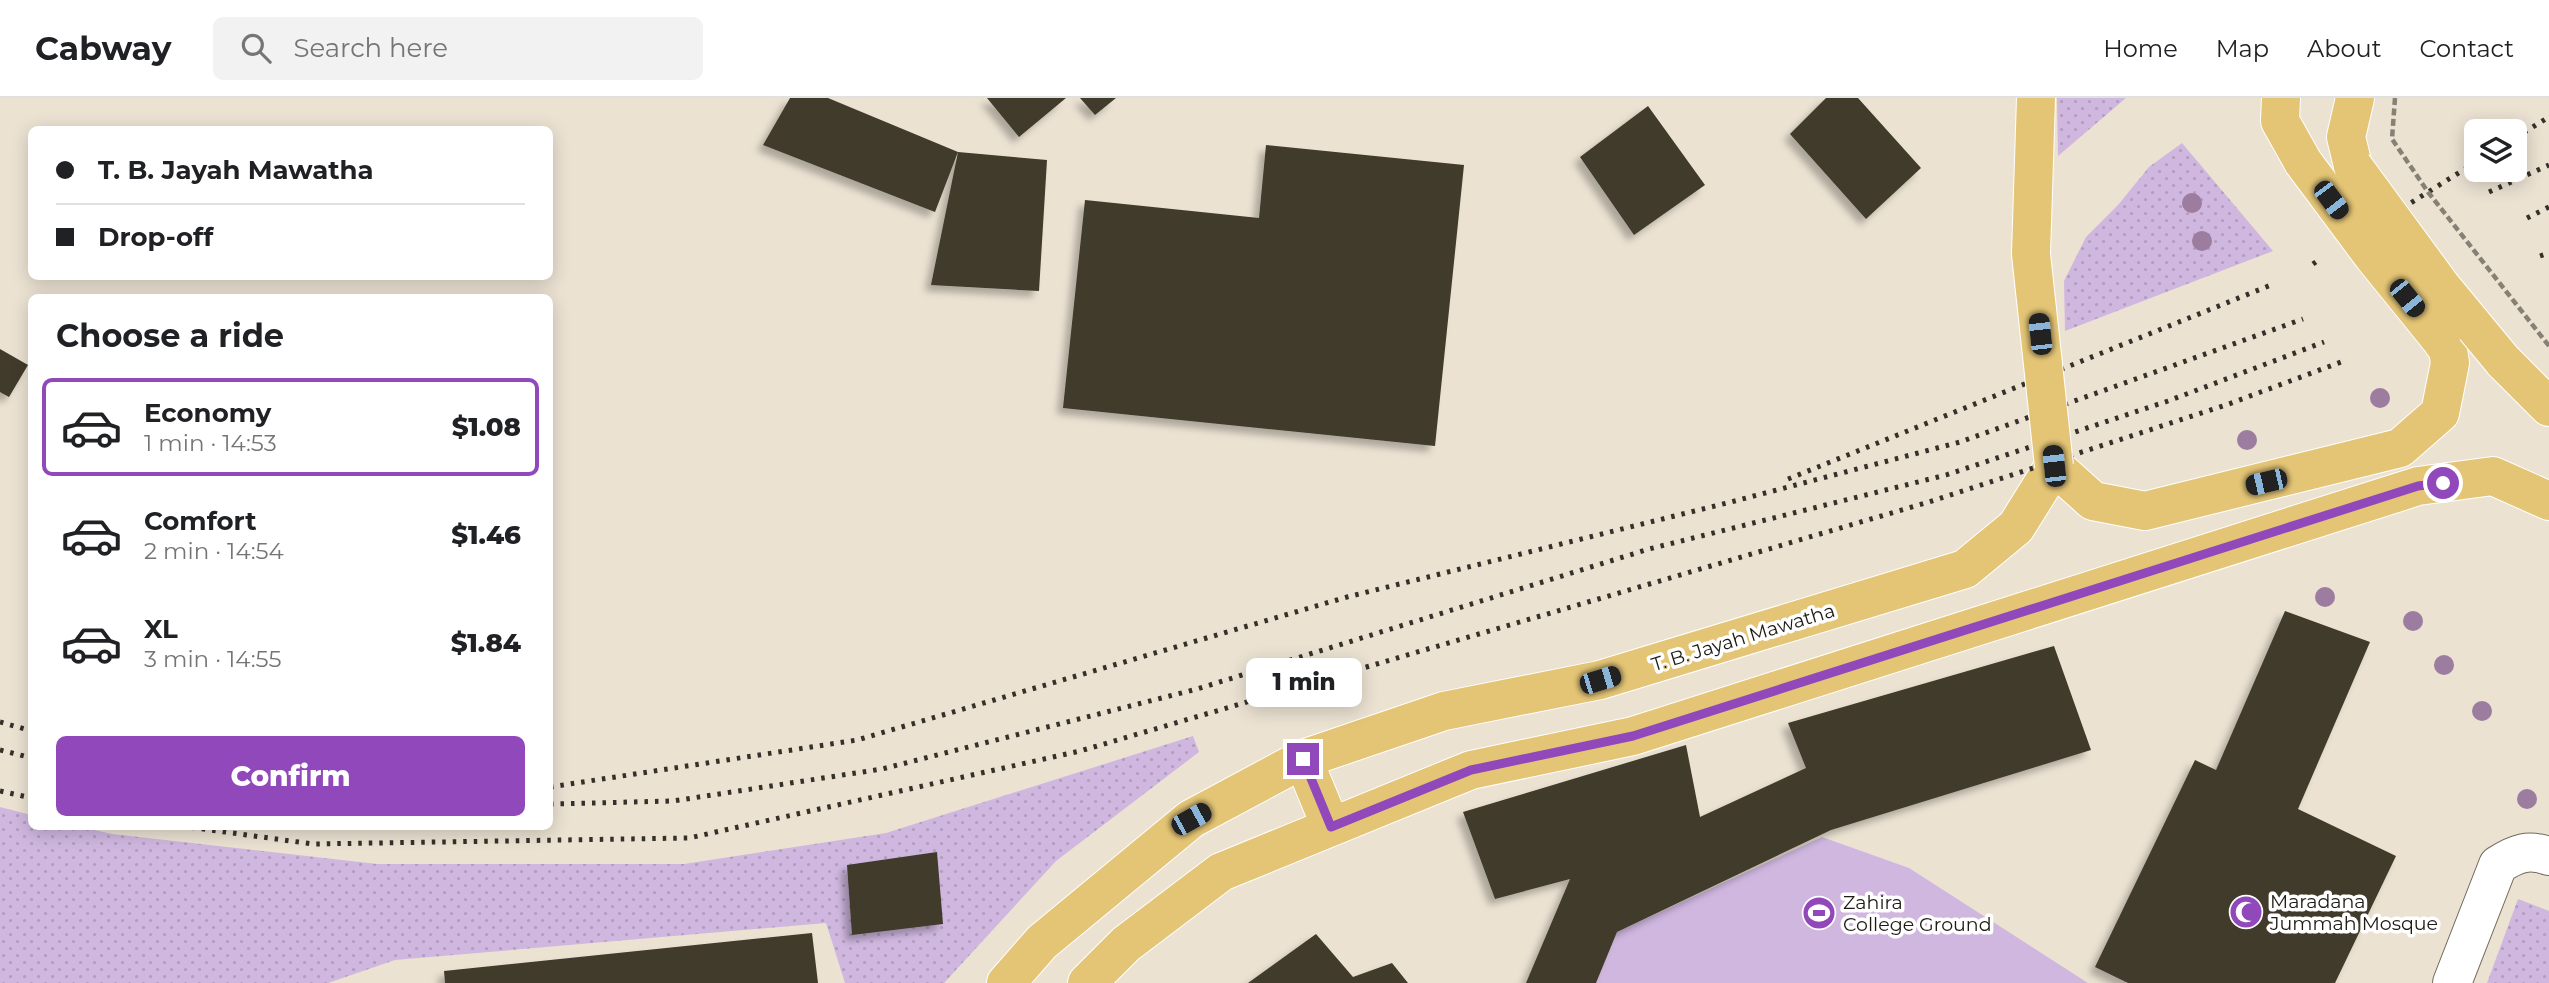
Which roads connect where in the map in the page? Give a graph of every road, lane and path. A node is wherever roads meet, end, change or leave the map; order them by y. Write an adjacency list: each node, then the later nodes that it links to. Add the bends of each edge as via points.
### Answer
1 (2036, 98): 8 (main road, bridge, via 2031,254)
2 (2281, 98): 7 (main road, bridge, via 2280,121 2303,162 2448,350 2451,363 2440,413)
3 (2355, 98): 6 (main road, bridge, via 2346,137 2353,166 2441,286 2503,361)
4 (2395, 98): 5 (path, bridge, via 2392,139)
5 (2549, 346)
6 (2549, 407)
7 (2400, 448): 8 (main road, via 2145,511 2092,501); 9 (main road)
8 (2054, 466): 11 (main road, T. B. Jayah Mawatha, via 2016,527 1965,569 1600,680 1444,711)
9 (2418, 486): 10 (main road, via 2494,476); 12 (main road, via 1633,736 1471,770)
10 (2549, 501)
11 (1303, 759): 12 (main road); 14 (main road, T. B. Jayah Mawatha, via 1191,819 1042,942)
12 (1331, 827): 15 (main road, via 1221,872 1126,944)
13 (2549, 856): 16 (lane, via 2533,850 2498,865)
14 (1006, 983)
15 (1087, 983)
16 (2452, 983)

